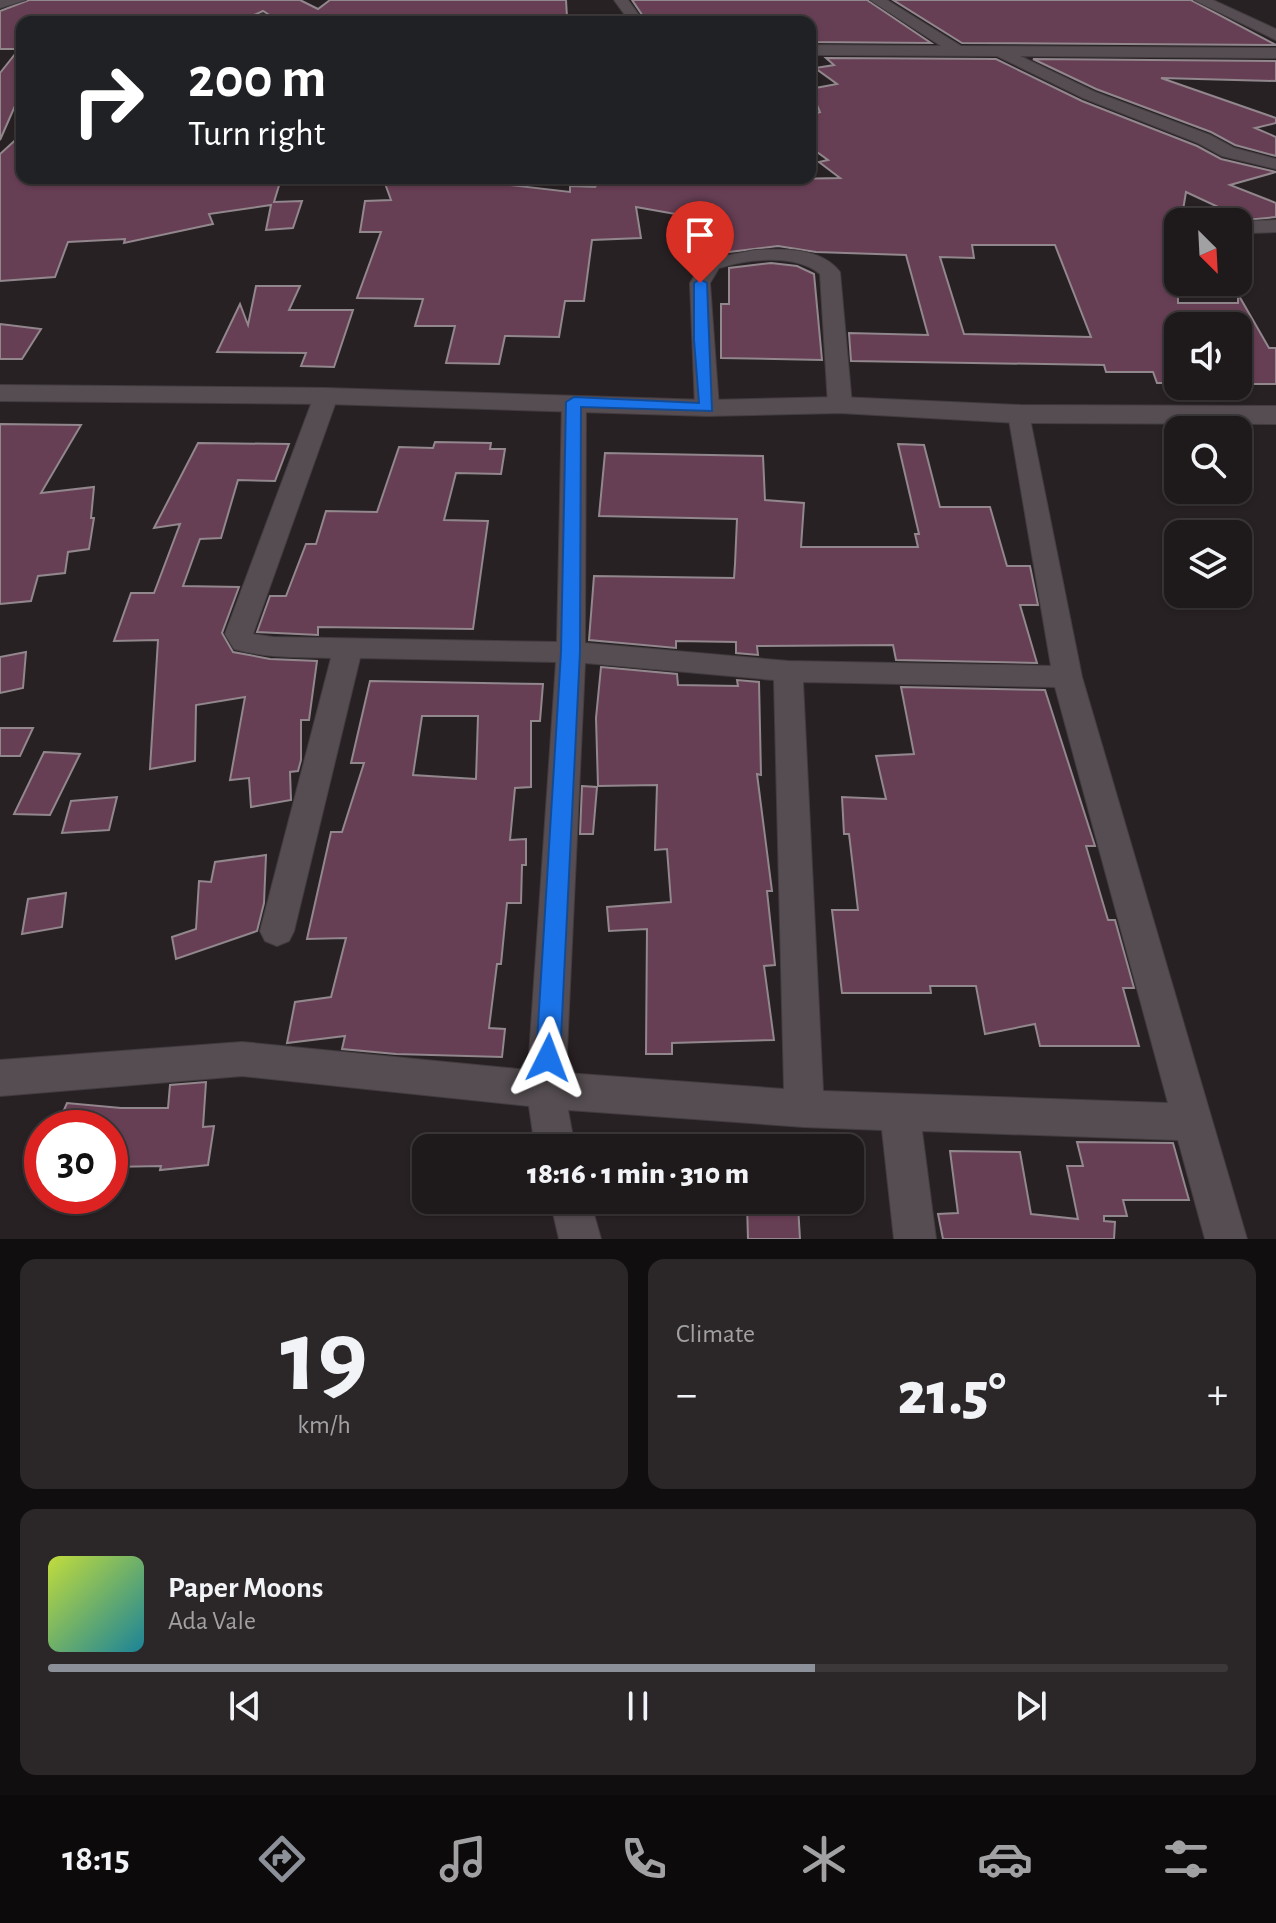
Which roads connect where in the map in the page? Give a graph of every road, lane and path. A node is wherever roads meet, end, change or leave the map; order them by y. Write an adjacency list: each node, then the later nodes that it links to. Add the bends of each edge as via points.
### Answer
1 (19, 0): 4 (street)
2 (877, 0): 6 (street)
3 (1201, 0): 5 (street)
4 (0, 4)
5 (1276, 35)
6 (954, 49): 7 (street); 8 (street)
7 (989, 49): 9 (street); 10 (street, via 1228,152)
8 (816, 50)
9 (1276, 53)
10 (1276, 164)
11 (1276, 226): 12 (street)
12 (1252, 227)
13 (0, 393): 14 (street)
14 (326, 396): 15 (street); 20 (street, via 239,634 251,645)
15 (574, 402): 17 (street); 21 (street)
16 (840, 405): 17 (street); 17 (street, via 830,272 805,258 730,257 711,264 700,283); 18 (street)
17 (707, 408)
18 (1020, 414): 19 (street); 23 (street)
19 (1276, 415)
20 (348, 647): 21 (street); 24 (street)
21 (571, 652): 22 (street); 26 (street)
22 (788, 671): 23 (street); 27 (street)
23 (1067, 677): 29 (street)
24 (277, 931)
25 (0, 1078): 26 (street, via 242,1059)
26 (546, 1090): 27 (street); 30 (street)
27 (804, 1109): 28 (street)
28 (900, 1112): 29 (street); 33 (street)
29 (1193, 1122): 34 (street)
30 (553, 1134)
31 (574, 1214): 32 (street)
32 (580, 1239)
33 (915, 1239)
34 (1226, 1239)

